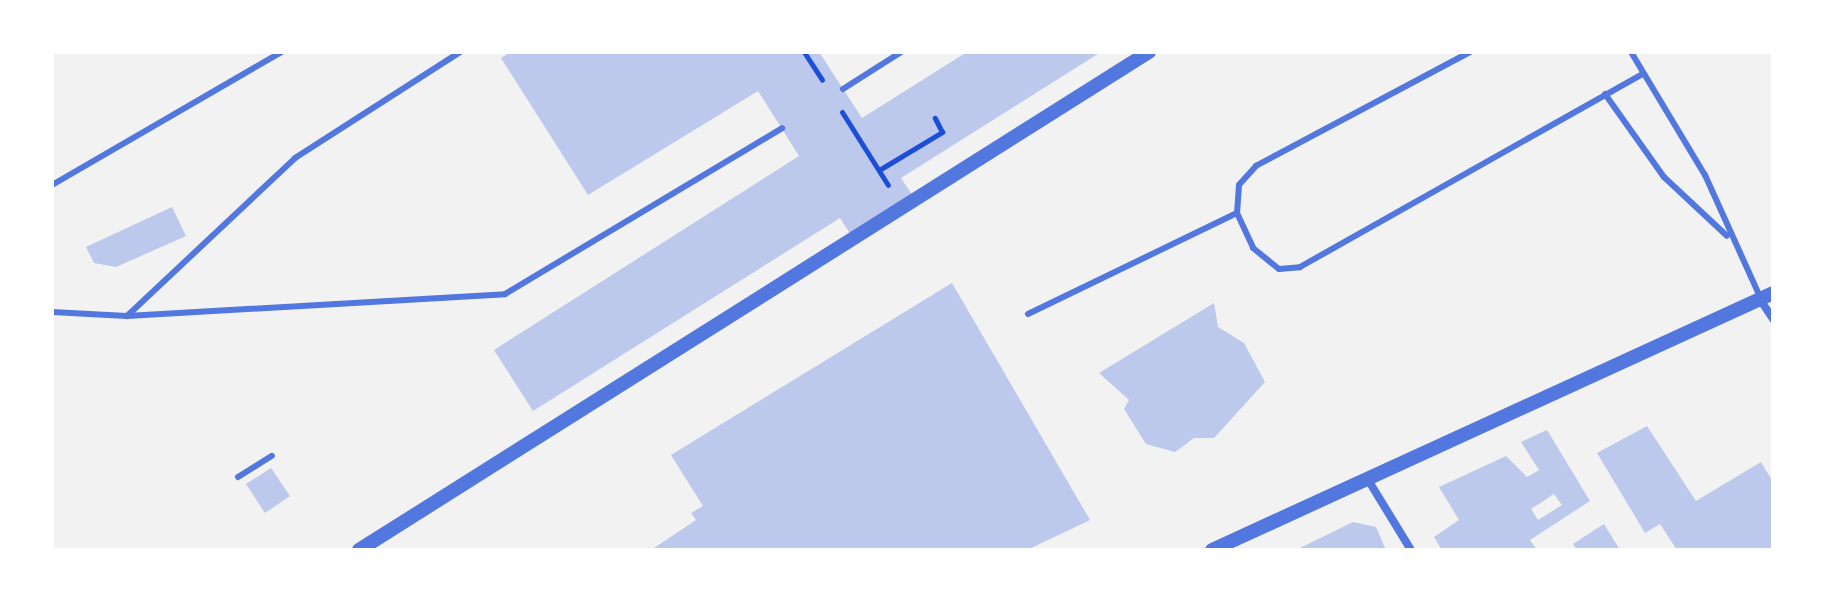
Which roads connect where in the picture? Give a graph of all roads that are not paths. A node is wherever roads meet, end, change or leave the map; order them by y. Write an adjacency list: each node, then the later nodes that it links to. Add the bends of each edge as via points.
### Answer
1 (281, 52): 11 (lane)
2 (460, 52): 17 (lane, via 295,158)
3 (901, 52): 8 (lane)
4 (1149, 52): 22 (street)
5 (1470, 52): 12 (lane, via 1256,166 1239,185)
6 (1631, 52): 7 (lane)
7 (1643, 74): 9 (lane); 13 (lane, via 1705,175)
8 (843, 89)
9 (1605, 94): 12 (lane, via 1288,271 1253,248); 13 (lane, via 1664,177)
10 (782, 128): 17 (lane, via 505,294)
11 (52, 185)
12 (1237, 213): 16 (lane)
13 (1729, 238): 14 (lane)
14 (1767, 297): 18 (street); 21 (street)
15 (52, 312): 17 (lane)
16 (1028, 314)
17 (127, 316)
18 (1773, 319)
19 (272, 456): 20 (lane)
20 (238, 477)
21 (1366, 478): 23 (street); 24 (street)
22 (359, 550)
23 (1212, 550)
24 (1411, 550)

